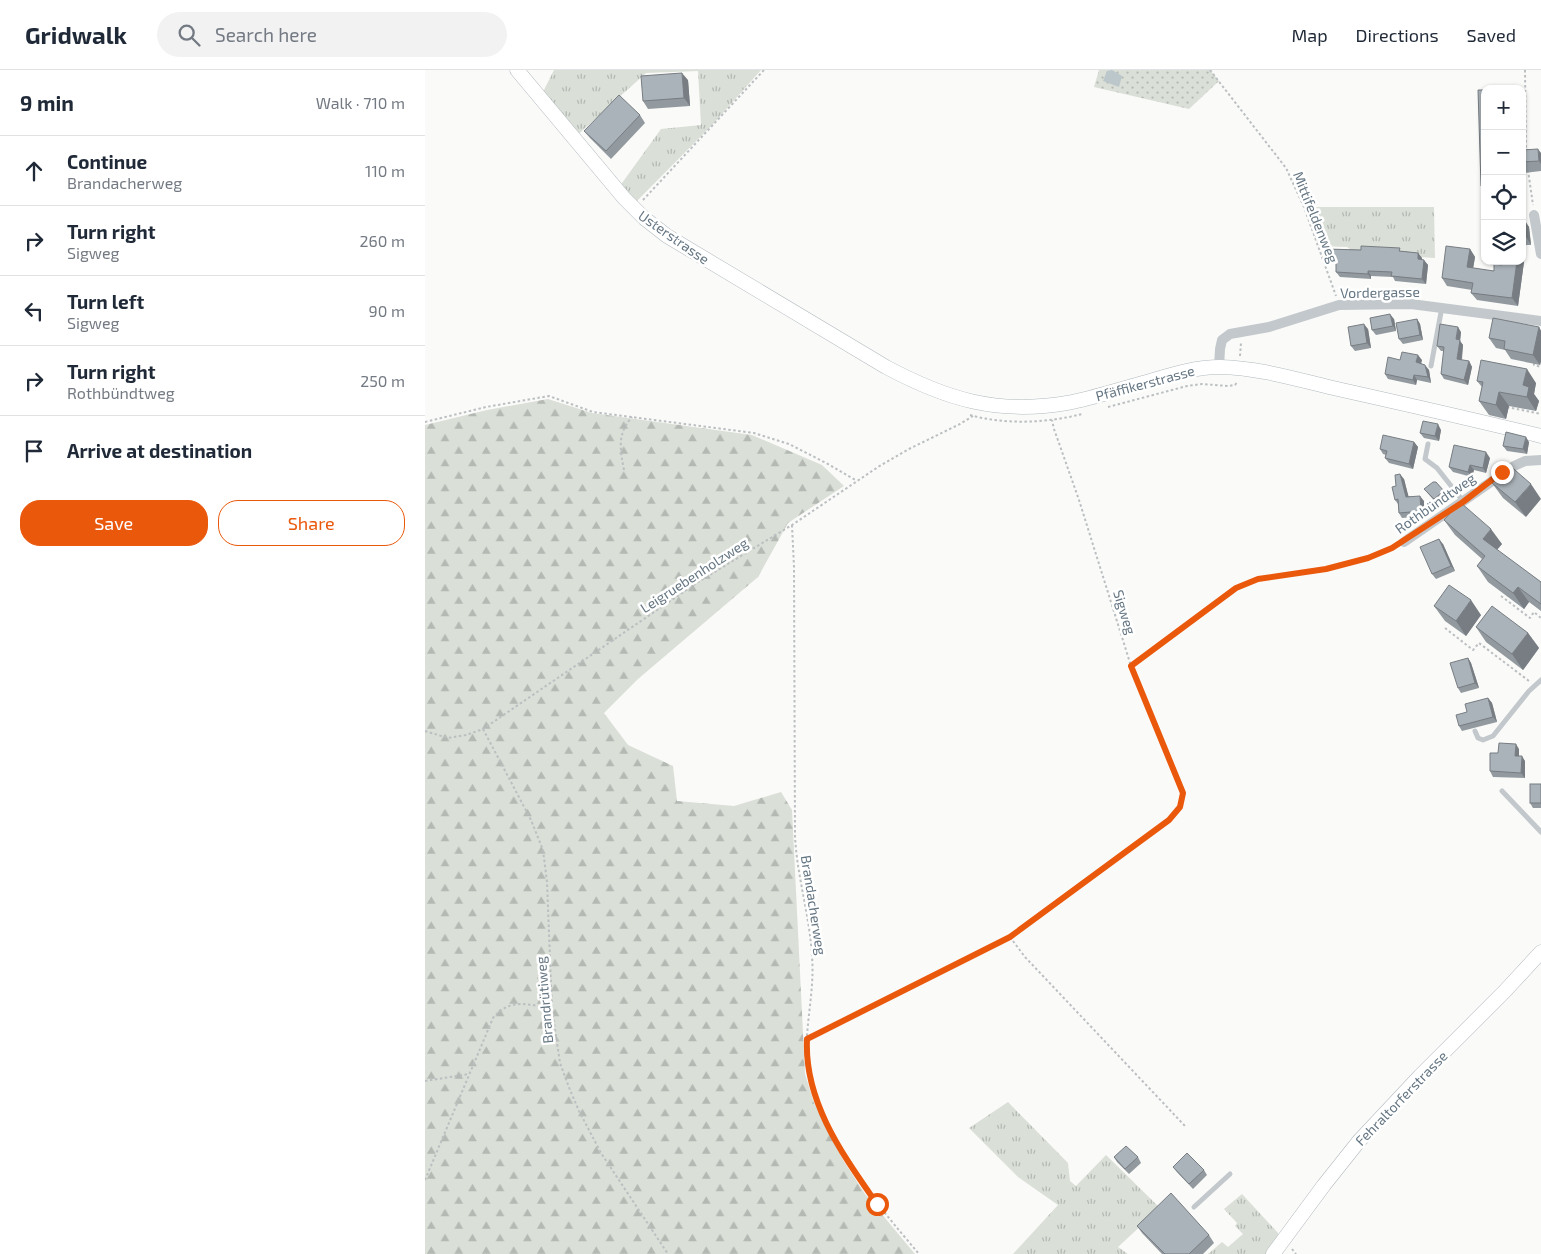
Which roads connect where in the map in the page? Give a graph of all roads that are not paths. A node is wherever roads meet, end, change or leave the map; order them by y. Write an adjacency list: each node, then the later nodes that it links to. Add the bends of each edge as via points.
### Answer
1 (517, 70): 6 (main road, Usterstrasse, via 635,209 667,236)
2 (1535, 215): 3 (street)
3 (1541, 254)
4 (1443, 307): 5 (street, Vordergasse); 7 (lane); 8 (street, Vordergasse, via 1339,305 1230,334 1222,340)
5 (1541, 321)
6 (819, 328): 8 (main road, Pfäffikerstrasse, via 919,385 991,405 1031,407 1069,403 1182,371)
7 (1431, 366)
8 (1219, 367): 9 (main road, Pfäffikerstrasse, via 1260,370)
9 (1541, 436)
10 (1428, 444): 12 (lane, via 1425,459 1437,468)
11 (1541, 460): 12 (street, Rothbündtweg, via 1514,466)
12 (1463, 502): 13 (street, Rothbündtweg)
13 (1404, 542)
14 (1540, 682): 15 (lane, via 1493,736 1483,740)
15 (1475, 731)
16 (1502, 791): 17 (lane)
17 (1541, 832)
18 (1541, 952): 21 (main road, Fehraltorferstrasse, via 1359,1141)
19 (1230, 1174): 20 (lane)
20 (1194, 1207)
21 (1273, 1254)

